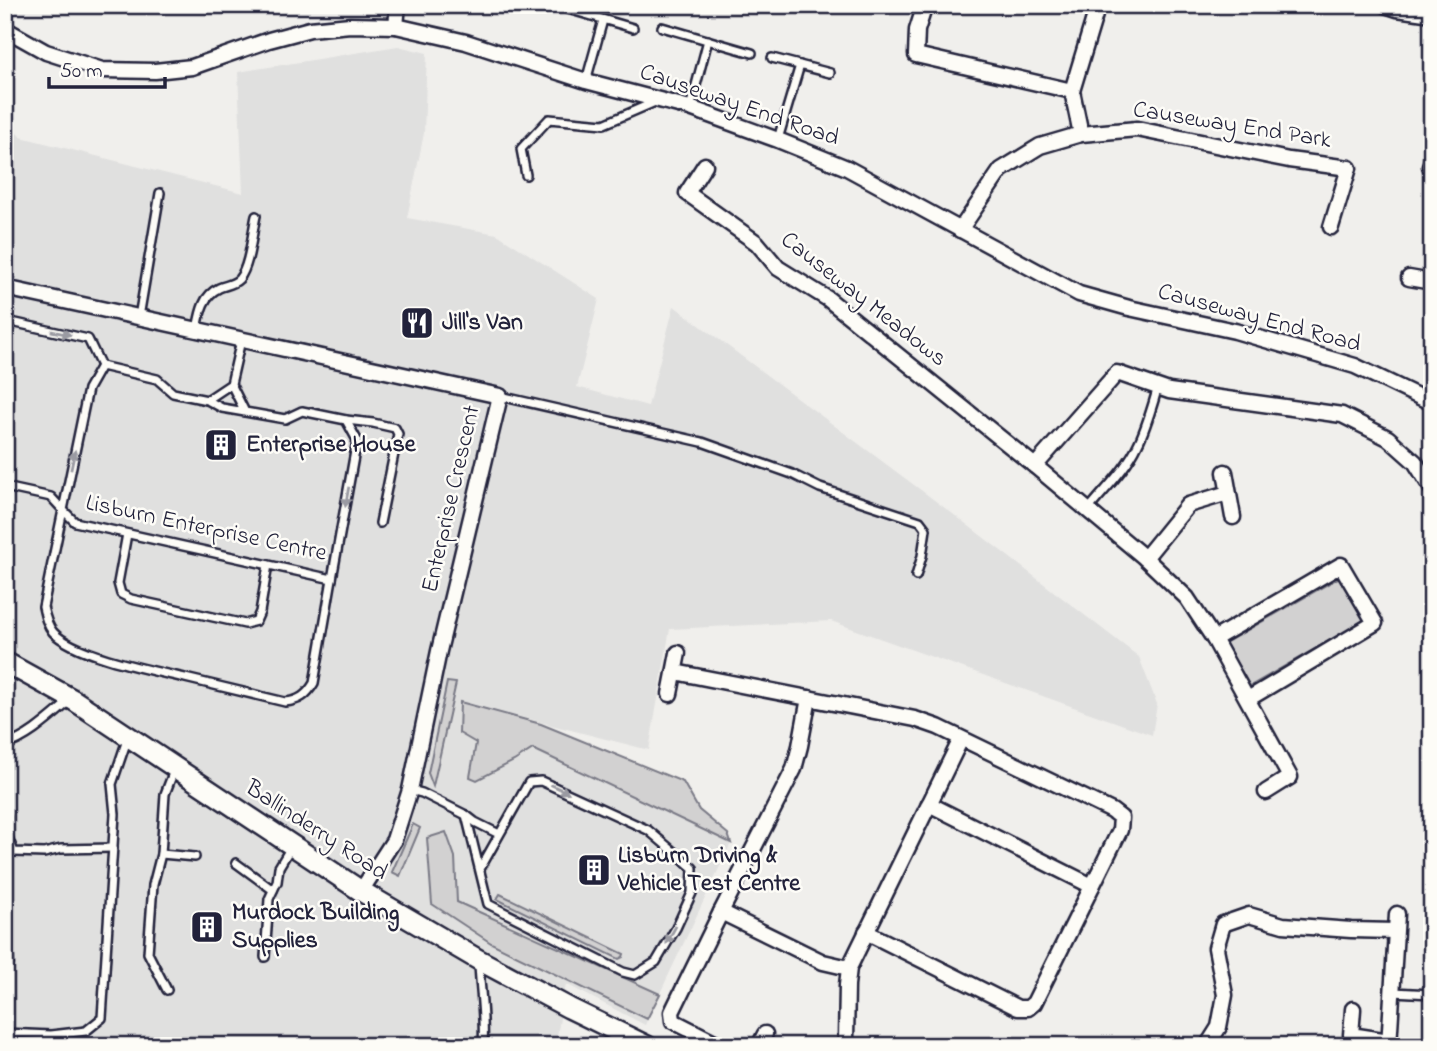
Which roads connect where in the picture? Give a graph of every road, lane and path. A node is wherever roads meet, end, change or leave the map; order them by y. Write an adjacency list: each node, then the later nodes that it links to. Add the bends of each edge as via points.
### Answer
1 (398, 5): 8 (street)
2 (554, 5): 7 (lane)
3 (925, 5): 18 (street, via 916,55)
4 (1098, 5): 18 (street)
5 (1385, 5): 6 (street)
6 (1432, 14)
7 (603, 20): 10 (lane); 17 (lane)
8 (396, 26): 11 (street, Causeway End Road, via 310,29 192,67 155,71 102,70 46,52); 17 (street, Causeway End Road, via 466,42)
9 (662, 26): 12 (lane)
10 (633, 28)
11 (5, 29)
12 (708, 40): 13 (lane); 20 (lane)
13 (752, 53)
14 (772, 58): 15 (lane)
15 (800, 65): 16 (lane); 22 (lane)
16 (830, 73)
17 (586, 81): 19 (street, Causeway End Road)
18 (1072, 91): 21 (street)
19 (659, 100): 20 (street, Causeway End Road); 24 (lane, via 604,124 549,119 521,149)
20 (690, 108): 22 (street, Causeway End Road)
21 (1081, 134): 27 (street, Causeway End Park, via 1137,129 1349,168); 28 (street, Causeway End Park, via 1040,146 1001,170)
22 (778, 140): 28 (street, Causeway End Road, via 847,168)
23 (705, 165): 44 (street, Causeway Meadows, via 687,193 757,243 778,268 828,299)
24 (526, 175)
25 (160, 193): 32 (lane)
26 (256, 216): 34 (lane, via 245,267 232,285 219,288 205,301)
27 (1331, 227)
28 (960, 230): 41 (street, Causeway End Road, via 1079,294 1235,331 1355,366)
29 (1409, 278): 30 (street)
30 (1432, 282)
31 (5, 288): 32 (street, Enterprise Crescent)
32 (139, 318): 34 (street, Enterprise Crescent)
33 (5, 323): 36 (lane, one-way to 36, via 88,339)
34 (197, 330): 35 (street, Enterprise Crescent)
35 (241, 340): 37 (lane); 39 (street, Enterprise Crescent)
36 (101, 366): 40 (lane, via 157,379 173,393); 49 (lane, Lisburn Enterprise Centre, one-way to 36, via 88,389)
37 (231, 384): 40 (lane); 42 (lane)
38 (1158, 387): 44 (street, via 1117,373); 47 (street, via 1342,415 1388,438 1415,462); 50 (lane, via 1137,446)
39 (500, 397): 56 (lane, via 702,442 920,521 926,529); 70 (street, Enterprise Crescent)
40 (208, 400): 42 (lane)
41 (1432, 403)
42 (245, 412): 43 (lane, via 285,419 302,411)
43 (346, 420): 52 (lane, via 395,428 398,434); 57 (lane, Lisburn Enterprise Centre, one-way to 57, via 357,440)
44 (1035, 466): 50 (street, Causeway Meadows)
45 (1225, 472): 48 (street)
46 (5, 487): 49 (lane, Lisburn Enterprise Centre, via 51,497)
47 (1432, 489)
48 (1228, 493): 51 (street); 54 (street, via 1188,505)
49 (63, 510): 53 (lane, Lisburn Enterprise Centre, via 75,522); 57 (lane, via 43,607 47,623 53,633 71,644 127,665 296,701 314,683)
50 (1088, 510): 54 (street, Causeway Meadows)
51 (1233, 517)
52 (380, 523)
53 (127, 534): 55 (lane, Lisburn Enterprise Centre); 55 (lane, via 118,583 121,594 131,599 245,624 256,621 260,612)
54 (1145, 558): 58 (street, Causeway Meadows, via 1187,597)
55 (268, 565): 57 (lane, Lisburn Enterprise Centre)
56 (916, 576)
57 (332, 579)
58 (1214, 639): 65 (street, Causeway Meadows); 65 (street, via 1341,565 1375,623)
59 (678, 653): 61 (street)
60 (5, 662): 64 (main road, Ballinderry Road)
61 (675, 672): 62 (street); 63 (street)
62 (670, 694)
63 (809, 698): 67 (street, via 915,719); 85 (street, via 794,769)
64 (72, 699): 66 (main road, Ballinderry Road); 68 (lane, via 41,725)
65 (1248, 699): 71 (street, Causeway Meadows, via 1290,777)
66 (128, 737): 69 (main road, Ballinderry Road); 77 (lane, via 112,784)
67 (961, 739): 72 (street); 82 (street, via 1121,818 1120,830)
68 (5, 745)
69 (176, 767): 76 (main road, Ballinderry Road); 78 (lane, via 165,794)
70 (410, 790): 73 (lane); 84 (street, Enterprise Crescent, via 394,840)
71 (1266, 792)
72 (929, 804): 82 (street); 89 (street)
73 (466, 815): 75 (lane); 81 (lane)
74 (6, 816): 77 (lane, via 6,833 14,852)
75 (499, 834): 81 (lane); 81 (lane, one-way to 81, via 529,782 541,780 648,830 693,868 692,893 656,962 635,975 488,904)
76 (291, 846): 83 (lane); 84 (main road, Ballinderry Road)
77 (113, 848): 98 (lane, via 103,1018 86,1031)
78 (161, 854): 79 (lane); 94 (lane, via 153,885 148,953)
79 (195, 857)
80 (236, 863): 83 (lane)
81 (480, 869)
82 (1092, 886): 89 (street, via 1028,1008 1017,1008)
83 (273, 890): 90 (lane)
84 (361, 891): 91 (main road, Ballinderry Road)
85 (721, 912): 93 (street, via 823,962); 103 (street, via 672,1013 673,1021)
86 (1397, 914): 88 (street)
87 (5, 927): 92 (lane)
88 (1395, 931): 95 (street); 105 (street, via 1283,925 1249,915 1223,924 1216,948 1225,995 1220,1027)
89 (866, 932): 93 (street)
90 (265, 957)
91 (479, 960): 99 (main road, Ballinderry Road); 101 (lane)
92 (9, 963)
93 (849, 968): 104 (street)
94 (167, 990)
95 (1392, 992): 96 (lane); 100 (street)
96 (1432, 994)
97 (1353, 1009): 100 (street, via 1351,1035)
98 (5, 1033)
99 (618, 1039): 102 (main road, Ballinderry Road)
100 (1389, 1043)
101 (483, 1046)
102 (647, 1046)
103 (722, 1046)
104 (844, 1046)
105 (1206, 1046)

